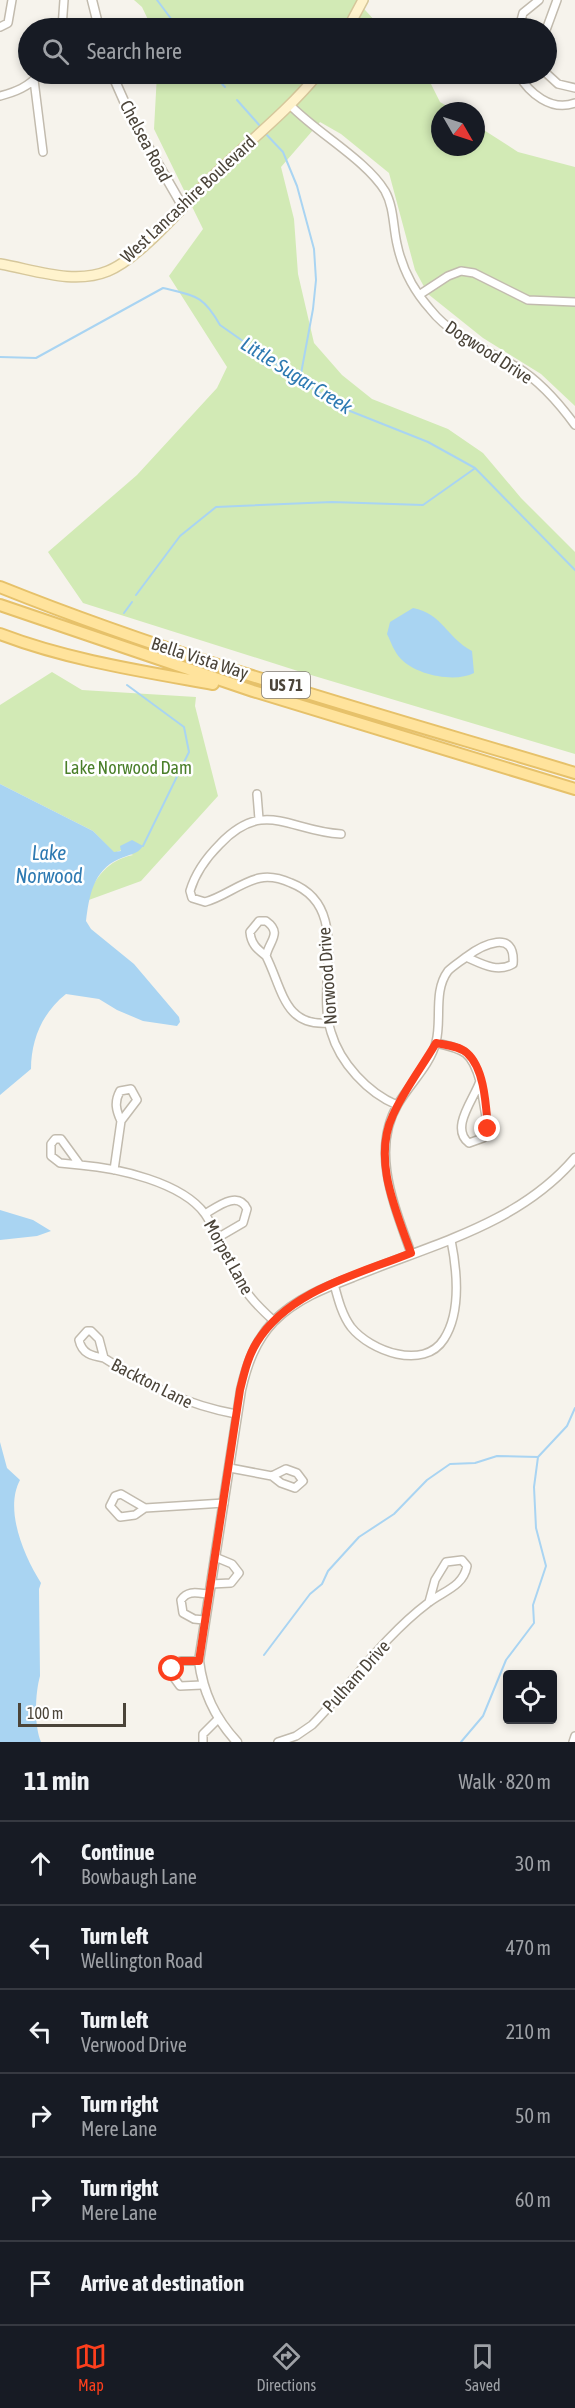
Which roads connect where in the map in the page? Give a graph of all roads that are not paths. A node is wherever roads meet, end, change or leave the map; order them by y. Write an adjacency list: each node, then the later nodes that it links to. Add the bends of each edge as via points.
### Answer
1 (12, 0): 12 (street, via 8,23)
2 (64, 0): 7 (street)
3 (92, 0): 8 (street)
4 (363, 0): 9 (main road)
5 (539, 0): 10 (street)
6 (557, 0): 11 (street)
7 (63, 18)
8 (96, 18)
9 (353, 18)
10 (522, 18)
11 (550, 18)
12 (0, 27)
13 (557, 83): 19 (street)
14 (28, 84): 20 (street)
15 (34, 84): 23 (street)
16 (116, 84): 24 (street, Chelsea Road)
17 (309, 84): 22 (main road, West Lancashire Boulevard)
18 (524, 84): 21 (street, via 548,103)
19 (575, 88)
20 (0, 96)
21 (575, 103)
22 (286, 109): 24 (main road, West Lancashire Boulevard); 26 (street, Dogwood Drive, via 373,175 386,192 397,245)
23 (43, 152)
24 (183, 207): 25 (main road, West Lancashire Boulevard, via 130,257 108,271 82,277)
25 (0, 264)
26 (419, 295): 27 (street, via 461,271 474,273 528,300); 28 (street, Dogwood Drive, via 449,328 544,387)
27 (575, 302)
28 (575, 425)
29 (0, 587): 33 (main road, Bella Vista Way / US 71, via 178,652)
30 (0, 605): 32 (main road, Bella Vista Way / US 71)
31 (0, 634): 32 (main road, via 116,666)
32 (254, 691): 34 (main road, Bella Vista Way / US 71)
33 (575, 773)
34 (575, 789)
35 (257, 794): 36 (street)
36 (259, 819): 37 (street); 40 (street, Norwood Drive, via 241,825 216,847 190,891 192,898 205,902 260,878 280,879 316,898 329,942)
37 (341, 834)
38 (267, 956): 38 (street, via 276,935 271,925 259,921 250,932 250,939); 40 (street, via 296,1017 307,1024)
39 (466, 957): 39 (street, via 497,969 513,964 514,955 501,942 492,942); 41 (street, via 448,971 440,989)
40 (329, 1023): 43 (street, Norwood Drive, via 344,1057 366,1086)
41 (436, 1043): 42 (street, via 468,1053); 43 (street)
42 (480, 1081): 42 (street, via 488,1129 483,1138 469,1143 461,1132 462,1121)
43 (397, 1105): 51 (street, via 386,1135 386,1163 393,1202)
44 (122, 1121): 47 (street)
45 (575, 1158): 50 (street, via 534,1197 504,1216)
46 (80, 1165): 46 (street, Morpet Lane, via 60,1163 51,1156 55,1139 65,1142); 47 (street, Morpet Lane)
47 (114, 1170): 48 (street, Morpet Lane, via 180,1192)
48 (205, 1214): 49 (street, Morpet Lane); 49 (street, via 230,1200 244,1203 247,1209 243,1222)
49 (219, 1237): 53 (street, Morpet Lane, via 245,1291)
50 (451, 1240): 51 (street); 52 (street, via 457,1268 453,1313 444,1340 424,1353 394,1353 362,1338 344,1314)
51 (411, 1253): 52 (street)
52 (334, 1284): 53 (street, via 293,1305)
53 (274, 1321): 55 (street, via 257,1342 246,1367)
54 (104, 1358): 55 (street, Backton Lane, via 189,1404)
55 (237, 1414): 56 (street)
56 (230, 1468): 57 (street); 58 (street)
57 (272, 1476)
58 (224, 1503): 59 (street); 60 (street)
59 (145, 1508): 59 (street, via 121,1494 110,1506 120,1517 135,1515)
60 (215, 1557): 61 (street); 61 (street, via 232,1564 238,1573 231,1583)
61 (211, 1584): 62 (street)
62 (208, 1594): 64 (street); 64 (street, via 192,1592 184,1594 181,1600 183,1613)
63 (429, 1602): 63 (street, Pulham Drive, via 465,1576 467,1566 462,1560 446,1562); 71 (street, Pulham Drive, via 402,1625 312,1725)
64 (204, 1620): 65 (street)
65 (199, 1661): 66 (street); 66 (street, via 175,1663 172,1675 180,1686)
66 (202, 1685): 67 (street)
67 (219, 1719): 69 (street); 70 (street, via 203,1734)
68 (575, 1736): 72 (street)
69 (234, 1741)
70 (203, 1742)
71 (278, 1742)
72 (573, 1742)

